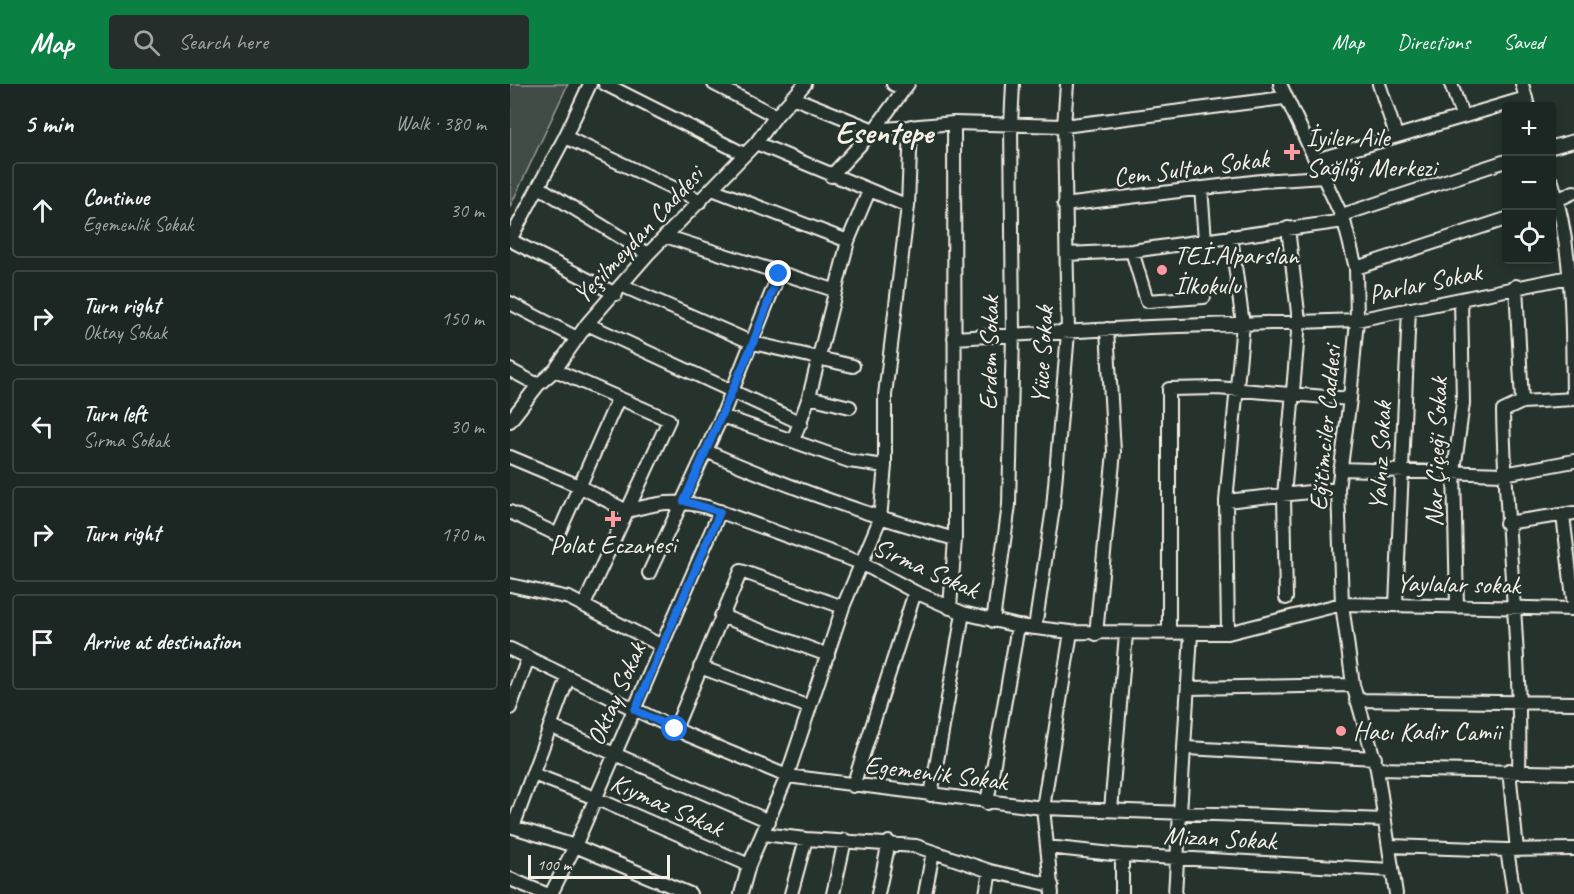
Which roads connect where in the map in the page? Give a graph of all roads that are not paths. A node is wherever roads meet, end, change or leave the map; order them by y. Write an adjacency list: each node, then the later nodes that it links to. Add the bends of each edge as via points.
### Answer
1 (590, 84): 24 (street)
2 (605, 84): 28 (street)
3 (714, 84): 17 (street)
4 (805, 84): 12 (street, Yeşilmeydan Caddesi)
5 (1013, 84): 19 (street, Erdem Sokak)
6 (1067, 84): 21 (street, Yüce Sokak)
7 (1280, 84): 13 (street, Eğitimciler Caddesi)
8 (1379, 84): 23 (street)
9 (1451, 84): 16 (street)
10 (1522, 84): 14 (street)
11 (901, 86): 22 (street)
12 (792, 98): 17 (street, Yeşilmeydan Caddesi); 22 (street)
13 (1284, 98): 21 (street); 29 (street, Eğitimciler Caddesi)
14 (1527, 102)
15 (1502, 107): 16 (street)
16 (1462, 115): 23 (street)
17 (776, 116): 26 (street, Yeşilmeydan Caddesi)
18 (954, 123): 19 (street); 20 (street); 72 (street)
19 (1011, 124): 21 (street); 69 (street, Erdem Sokak)
20 (911, 126): 22 (street); 42 (street)
21 (1064, 126): 40 (street, Yüce Sokak)
22 (874, 130): 31 (street)
23 (1396, 135): 29 (street)
24 (565, 137): 33 (street); 38 (street)
25 (1574, 141): 27 (street)
26 (756, 143): 28 (street, Yeşilmeydan Caddesi); 31 (street)
27 (1556, 146)
28 (744, 153): 35 (street, Yeşilmeydan Caddesi)
29 (1316, 160): 32 (street, Eğitimciler Caddesi)
30 (1502, 161): 43 (street)
31 (831, 176): 36 (street)
32 (1324, 177): 34 (street, Cem Sultan Sokak); 43 (street, Eğitimciler Caddesi)
33 (539, 187): 48 (street); 52 (street)
34 (1201, 188): 40 (street, Cem Sultan Sokak); 49 (street)
35 (712, 189): 38 (street, Yeşilmeydan Caddesi); 50 (street)
36 (869, 191): 42 (street); 50 (street)
37 (1574, 192): 39 (street)
38 (701, 201): 46 (street, Yeşilmeydan Caddesi)
39 (1556, 201)
40 (1064, 205): 53 (street, Yüce Sokak)
41 (1556, 205): 56 (street)
42 (908, 206): 95 (street, via 885,395)
43 (1343, 218): 45 (street); 54 (street, Eğitimciler Caddesi)
44 (1502, 220): 54 (street)
45 (1288, 228): 47 (street); 65 (street)
46 (665, 236): 52 (street, Yeşilmeydan Caddesi); 55 (street)
47 (1231, 236): 49 (street); 67 (street)
48 (510, 240): 58 (street)
49 (1205, 240): 51 (street)
50 (848, 241): 59 (street)
51 (1132, 252): 53 (street); 60 (street, via 1147,301)
52 (648, 254): 58 (street, Yeşilmeydan Caddesi)
53 (1067, 254): 70 (street, Yüce Sokak)
54 (1356, 268): 64 (street, Eğitimciler Caddesi)
55 (779, 274): 59 (street); 73 (street)
56 (1573, 276): 57 (street, Parlar Sokak); 85 (street)
57 (1516, 286): 61 (street, Parlar Sokak); 86 (street)
58 (619, 290): 66 (street, Yeşilmeydan Caddesi); 73 (street)
59 (834, 290): 74 (street)
60 (1204, 297)
61 (1461, 299): 63 (street, Parlar Sokak); 98 (street, Nar Çiçeği Sokak, via 1463,403)
62 (510, 303): 71 (street)
63 (1409, 309): 64 (street, Parlar Sokak); 97 (street, Yalnız Sokak)
64 (1357, 320): 65 (street, Parlar Sokak); 84 (street, Eğitimciler Caddesi)
65 (1299, 321): 67 (street, Parlar Sokak); 81 (street)
66 (587, 324): 71 (street, Yeşilmeydan Caddesi); 80 (street)
67 (1243, 324): 68 (street, Parlar Sokak); 79 (street)
68 (1107, 329): 70 (street, Parlar Sokak); 134 (street, via 1114,452)
69 (1013, 333): 70 (street, Parlar Sokak); 72 (street, Parlar Sokak); 127 (street, Erdem Sokak, via 1009,505)
70 (1068, 333): 129 (street, Yüce Sokak, via 1053,508)
71 (577, 338): 77 (street, Yeşilmeydan Caddesi)
72 (954, 338): 111 (street)
73 (753, 343): 74 (street); 80 (street)
74 (818, 357): 75 (street); 82 (street)
75 (853, 366)
76 (510, 370): 78 (street)
77 (555, 370): 78 (street, Yeşilmeydan Caddesi); 83 (street)
78 (537, 385): 89 (street, Yeşilmeydan Caddesi)
79 (1235, 390): 81 (street); 104 (street); 131 (street, via 1169,389)
80 (732, 392): 88 (street); 90 (street)
81 (1293, 394): 84 (street); 102 (street)
82 (809, 397): 87 (street); 90 (street)
83 (618, 399): 100 (street); 105 (street, via 669,420)
84 (1350, 399): 96 (street, Eğitimciler Caddesi)
85 (1574, 399): 86 (street)
86 (1522, 402): 99 (street, via 1503,411)
87 (850, 407)
88 (722, 416): 91 (street); 92 (street)
89 (510, 421)
90 (801, 423): 91 (street)
91 (793, 441): 95 (street, via 849,461)
92 (706, 451): 103 (street); 109 (street, via 780,484)
93 (510, 457): 100 (street)
94 (1574, 461): 99 (street)
95 (885, 466): 109 (street)
96 (1340, 469): 97 (street); 101 (street, Eğitimciler Caddesi)
97 (1402, 471): 98 (street); 119 (street, Yalnız Sokak)
98 (1454, 471): 99 (street); 121 (street, Nar Çiçeği Sokak)
99 (1504, 474): 110 (street)
100 (579, 486): 105 (street); 106 (street, via 558,535)
101 (1338, 489): 102 (street); 117 (street, Eğitimciler Caddesi)
102 (1284, 496): 104 (street); 116 (street)
103 (684, 501): 105 (street, Sırma Sokak); 107 (street, Sırma Sokak); 113 (street)
104 (1226, 501): 133 (street)
105 (627, 511): 118 (street)
106 (510, 512)
107 (720, 512): 112 (street, Sırma Sokak); 136 (street, Oktay Sokak)
108 (1568, 514): 110 (street); 124 (street)
109 (880, 519): 111 (street); 112 (street)
110 (1506, 523): 123 (street)
111 (955, 539): 122 (street)
112 (861, 563): 115 (street, Sırma Sokak); 120 (street)
113 (649, 573)
114 (510, 585): 118 (street)
115 (915, 592): 122 (street, Sırma Sokak); 159 (street)
116 (1286, 598)
117 (1342, 604): 119 (street, Yaylalar sokak); 133 (street, Sırma Sokak); 142 (street, Eğitimciler Caddesi)
118 (584, 605): 136 (street)
119 (1396, 605): 121 (street, Yaylalar sokak)
120 (843, 607): 126 (street, via 741,571); 138 (street)
121 (1457, 607): 123 (street, Yaylalar sokak)
122 (950, 608): 125 (street, Sırma Sokak)
123 (1514, 608): 124 (street, Yaylalar sokak); 145 (street)
124 (1574, 608)
125 (963, 613): 127 (street, Sırma Sokak); 160 (street)
126 (721, 616): 138 (street); 140 (street)
127 (993, 621): 128 (street, Sırma Sokak)
128 (1018, 626): 129 (street, Sırma Sokak); 162 (street)
129 (1035, 628): 130 (street, Sırma Sokak)
130 (1071, 632): 134 (street, Sırma Sokak); 163 (street)
131 (1168, 632): 132 (street, Sırma Sokak); 135 (street, Sırma Sokak)
132 (1126, 633): 134 (street, Sırma Sokak); 164 (street)
133 (1228, 633): 135 (street, Sırma Sokak)
134 (1096, 634)
135 (1191, 634): 143 (street)
136 (662, 646): 149 (street, Oktay Sokak)
137 (510, 649): 139 (street, Egemenlik Sokak)
138 (828, 655): 147 (street)
139 (528, 658): 141 (street, Egemenlik Sokak); 148 (street)
140 (700, 667): 147 (street); 151 (street)
141 (568, 678): 149 (street, Egemenlik Sokak); 150 (street)
142 (1353, 685): 143 (street); 144 (street, Eğitimciler Caddesi)
143 (1189, 688): 152 (street)
144 (1356, 700): 145 (street); 154 (street, Eğitimciler Caddesi)
145 (1521, 701): 146 (street); 155 (street)
146 (1574, 703)
147 (809, 707): 158 (street)
148 (510, 708)
149 (635, 710): 151 (street, Egemenlik Sokak); 153 (street, Oktay Sokak)
150 (550, 726): 153 (street); 157 (street)
151 (675, 729): 158 (street, Egemenlik Sokak)
152 (1186, 748): 154 (street); 165 (street)
153 (614, 753): 161 (street, Oktay Sokak); 167 (street)
154 (1376, 763): 155 (street); 166 (street, Eğitimciler Caddesi)
155 (1514, 770): 156 (street); 177 (street)
156 (1574, 772)
157 (533, 774): 161 (street, Kıymaz Sokak); 168 (street)
158 (787, 776): 159 (street, Egemenlik Sokak); 167 (street)
159 (853, 786): 160 (street, Egemenlik Sokak)
160 (931, 795): 162 (street, Egemenlik Sokak)
161 (595, 798): 173 (street, Oktay Sokak); 181 (street, Kıymaz Sokak)
162 (987, 802): 163 (street, Egemenlik Sokak)
163 (1043, 808): 164 (street, Egemenlik Sokak); 175 (street)
164 (1111, 810): 165 (street, Egemenlik Sokak)
165 (1182, 812): 166 (street, Egemenlik Sokak); 180 (street)
166 (1385, 820): 174 (street, Eğitimciler Caddesi)
167 (769, 821): 169 (street)
168 (511, 827): 173 (street)
169 (763, 834): 170 (street); 181 (street)
170 (806, 839): 171 (street); 190 (street)
171 (845, 840): 172 (street); 191 (street)
172 (889, 842): 178 (street); 192 (street)
173 (575, 846): 187 (street, Oktay Sokak); 188 (street)
174 (1390, 846): 177 (street); 182 (street, Eğitimciler Caddesi)
175 (1047, 847): 179 (street, Mizan Sokak); 185 (street)
176 (1574, 849): 177 (street)
177 (1512, 850): 198 (street)
178 (933, 852): 183 (street); 193 (street)
179 (1122, 855): 180 (street, Mizan Sokak); 195 (street)
180 (1177, 858): 182 (street, Mizan Sokak); 196 (street)
181 (748, 865): 189 (street)
182 (1391, 870): 197 (street, Eğitimciler Caddesi)
183 (990, 871): 185 (street); 194 (street)
184 (510, 879): 186 (street)
185 (1052, 889)
186 (546, 894)
187 (550, 894)
188 (690, 894)
189 (741, 894)
190 (791, 894)
191 (833, 894)
192 (878, 894)
193 (925, 894)
194 (986, 894)
195 (1122, 894)
196 (1175, 894)
197 (1396, 894)
198 (1514, 894)

